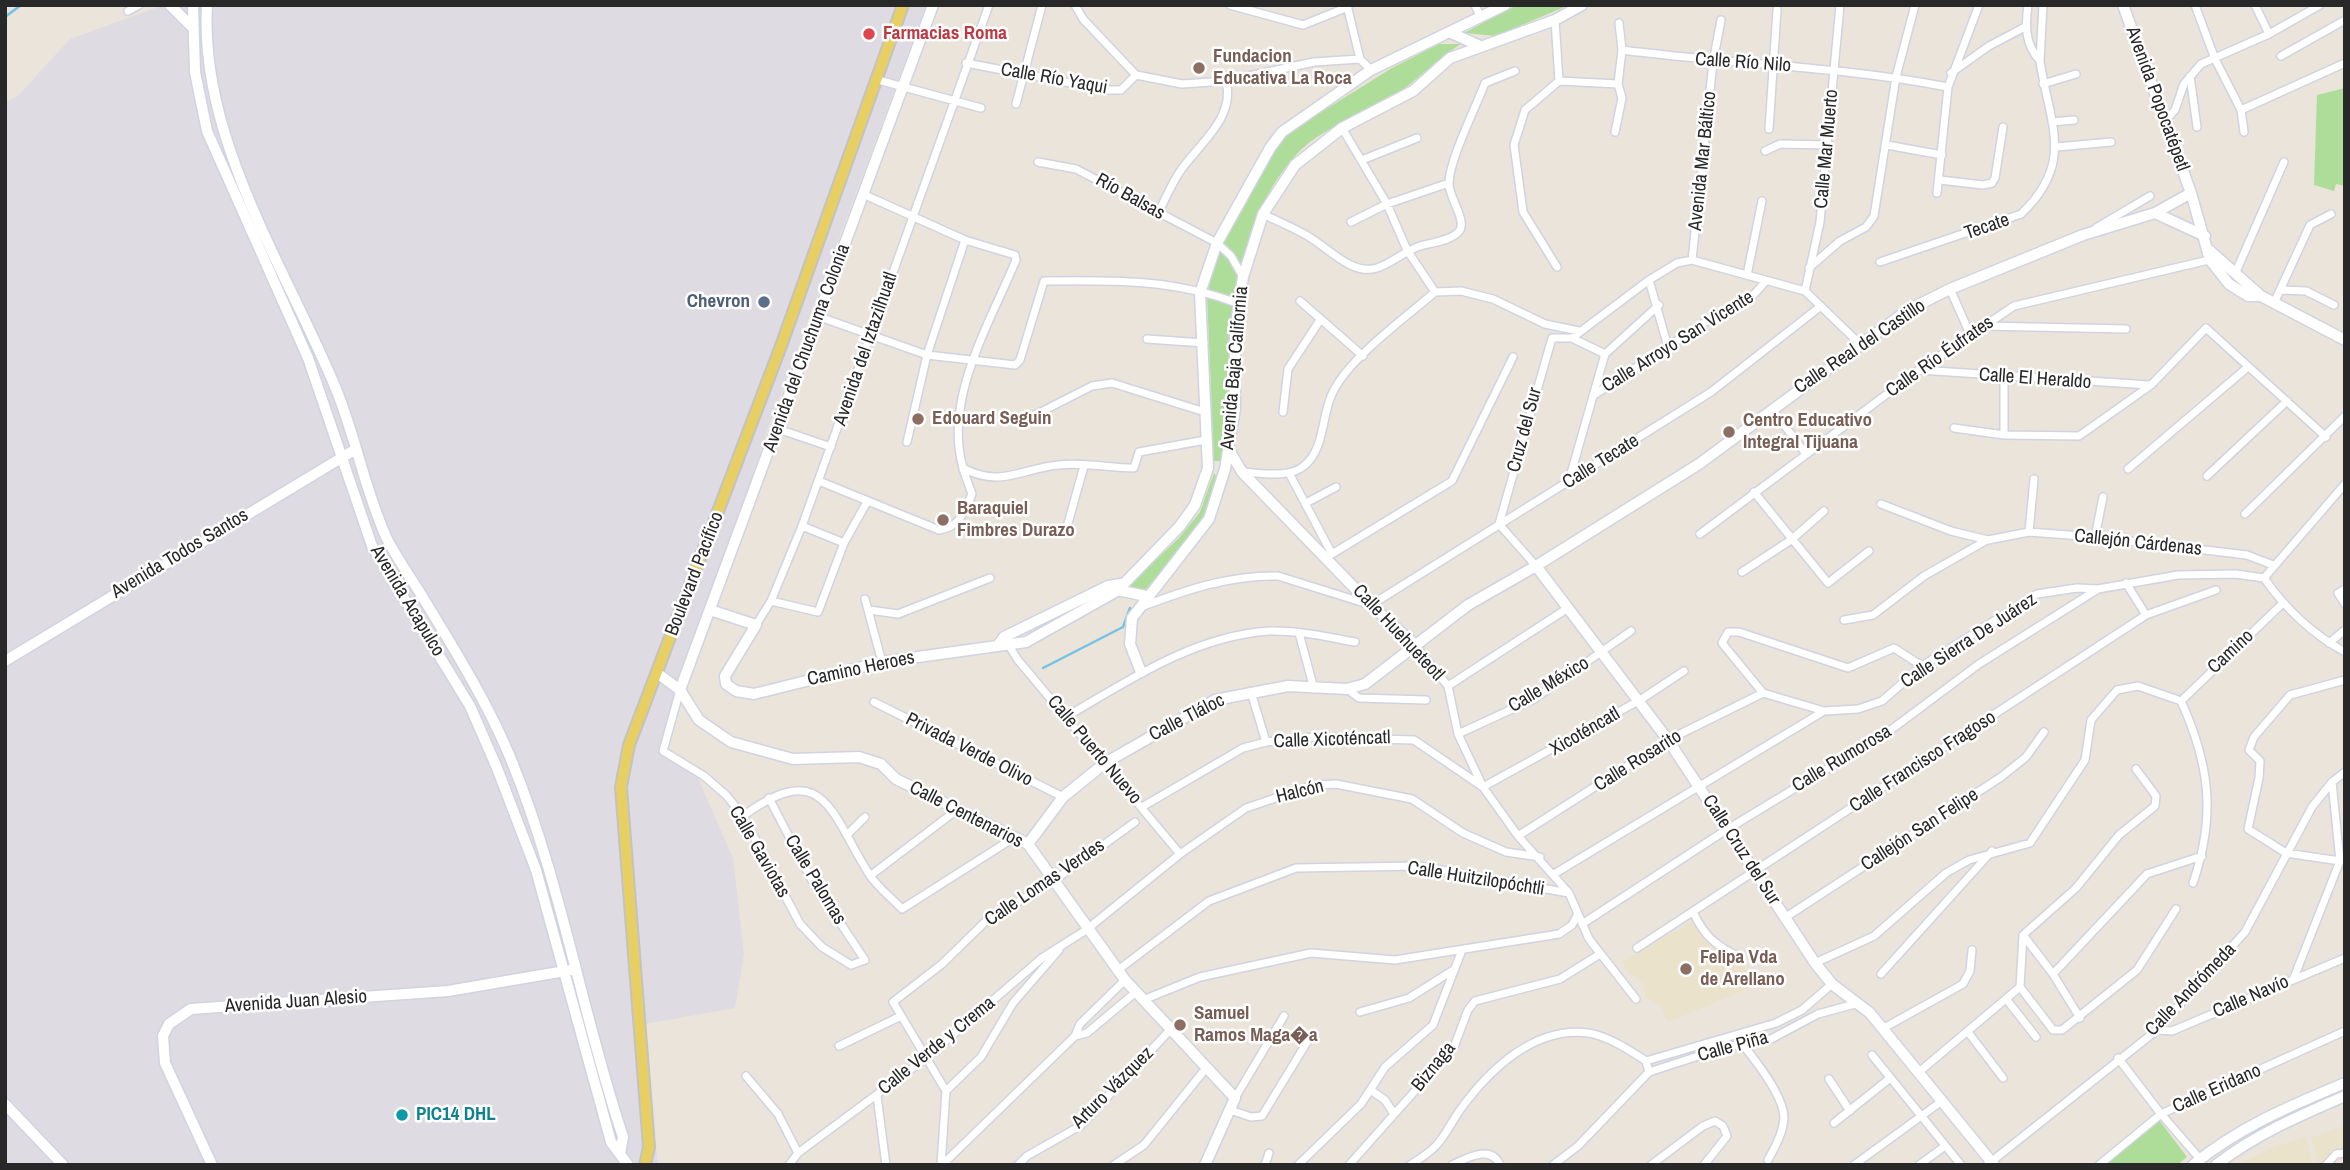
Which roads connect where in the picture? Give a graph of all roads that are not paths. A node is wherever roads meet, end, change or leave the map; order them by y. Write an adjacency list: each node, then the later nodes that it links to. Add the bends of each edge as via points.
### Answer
1 (139, 5): 25 (street)
2 (170, 5): 32 (street)
3 (193, 5): 32 (street, Avenida Acapulco)
4 (207, 5): 161 (street, Avenida Acapulco, via 214,98 228,150 314,337)
5 (903, 5): 54 (main road, Boulevard Pacífico)
6 (933, 5): 59 (street, Avenida del Chuchuma Colonia)
7 (989, 5): 42 (street, Avenida del Iztazilhuatl)
8 (1042, 5): 50 (street)
9 (1076, 5): 51 (street, via 1083,19)
10 (1230, 5): 22 (street, via 1303,25)
11 (1475, 5): 26 (street)
12 (1505, 5): 26 (street, Avenida Baja California)
13 (1581, 5): 27 (street, Avenida Baja California)
14 (1840, 5): 46 (street, Calle Mar Muerto)
15 (1916, 5): 53 (street)
16 (1979, 5): 48 (street)
17 (2028, 5): 31 (street)
18 (2043, 5): 40 (street)
19 (2195, 5): 39 (street)
20 (2255, 5): 34 (street)
21 (2320, 5): 34 (street)
22 (1344, 6): 38 (street)
23 (2125, 6): 66 (street, Avenida Popocatépetl)
24 (1777, 10): 44 (street)
25 (128, 11)
26 (1481, 18): 33 (street, Avenida Baja California)
27 (1555, 20): 35 (street, Avenida Baja California); 56 (street)
28 (1721, 20): 41 (street, Avenida Mar Báltico)
29 (2345, 20): 37 (street)
30 (1619, 23): 36 (street)
31 (2025, 27): 40 (street); 48 (street)
32 (194, 29): 164 (street, Avenida Acapulco, via 195,72 207,131 308,358)
33 (1449, 32): 35 (street); 45 (street, Avenida Baja California)
34 (2269, 34): 39 (street)
35 (1480, 46): 70 (street, Avenida Baja California, via 1450,58 1413,91)
36 (1622, 50): 41 (street, Calle Río Nilo); 57 (street)
37 (2281, 56)
38 (1360, 59): 45 (street); 55 (street, via 1314,62)
39 (2215, 59): 52 (street, via 2200,64); 64 (street)
40 (2040, 61): 58 (street)
41 (1713, 62): 44 (street, Calle Río Nilo); 104 (street, Avenida Mar Báltico)
42 (966, 63): 50 (street, Calle Río Yaqui); 61 (street, Avenida del Iztazilhuatl)
43 (2345, 63): 64 (street)
44 (1774, 65): 46 (street, Calle Río Nilo); 71 (street)
45 (1371, 70): 101 (street, Avenida Baja California, via 1282,132)
46 (1834, 70): 53 (street, Calle Río Nilo); 76 (street, Calle Mar Muerto)
47 (1516, 71): 85 (street, via 1485,83)
48 (1951, 73): 60 (street)
49 (2076, 74): 58 (street)
50 (1023, 75): 51 (street, Calle Río Yaqui, via 1121,90); 62 (street)
51 (1136, 75): 55 (street, via 1182,84)
52 (2190, 75): 66 (street, via 2175,110); 69 (street)
53 (1896, 77): 60 (street, Calle Río Nilo); 77 (street)
54 (878, 80): 59 (street); 233 (main road, Boulevard Pacífico)
55 (1226, 81): 92 (street, via 1228,90 1214,131 1179,173)
56 (1559, 81): 57 (street); 106 (street, via 1525,110 1514,145 1522,212)
57 (1618, 84): 72 (street, via 1622,98)
58 (2043, 84): 67 (street)
59 (903, 87): 61 (street); 88 (street, Avenida del Chuchuma Colonia)
60 (1948, 87): 80 (street)
61 (956, 102): 63 (street); 96 (street, Avenida del Iztazilhuatl)
62 (1016, 104)
63 (981, 107)
64 (2241, 110): 73 (street)
65 (2074, 120): 67 (street)
66 (2165, 121): 87 (street, Avenida Popocatépetl)
67 (2052, 122): 78 (street)
68 (2003, 127): 84 (street, via 1992,183)
69 (2197, 127)
70 (1342, 128): 81 (street); 94 (street, Avenida Baja California, via 1295,165)
71 (1769, 129)
72 (1615, 132)
73 (2244, 132)
74 (1417, 138): 81 (street)
75 (2111, 142): 78 (street)
76 (1829, 145): 79 (street, via 1780,144); 107 (street, Calle Mar Muerto)
77 (1886, 145): 80 (street); 107 (street, via 1871,222)
78 (2057, 148): 105 (street, Tecate, via 2054,165 2021,214)
79 (1765, 151)
80 (1942, 155): 84 (street)
81 (1362, 160): 91 (street)
82 (1038, 162): 92 (street, Río Balsas, via 1076,169)
83 (2284, 162): 108 (street)
84 (1941, 180): 86 (street)
85 (1449, 183): 91 (street); 102 (street, via 1460,230)
86 (1937, 193)
87 (2191, 193): 93 (street, Calle Real del Castillo); 99 (street, Avenida Popocatépetl)
88 (865, 195): 96 (street); 125 (street, Avenida del Chuchuma Colonia)
89 (2150, 196): 98 (street)
90 (1762, 201): 109 (street)
91 (1387, 204): 97 (street); 102 (street)
92 (1158, 213): 101 (street, Río Balsas)
93 (2155, 213): 98 (street, Calle Real del Castillo); 99 (street)
94 (1263, 214): 102 (street, via 1363,270 1378,268); 110 (street, Avenida Baja California)
95 (2331, 215): 114 (street, via 2310,225)
96 (912, 217): 100 (street); 131 (street, Avenida del Iztazilhuatl)
97 (1351, 222)
98 (2083, 235): 113 (street, Calle Real del Castillo)
99 (2205, 236): 103 (street, Avenida Popocatépetl)
100 (965, 240): 139 (street); 142 (street, via 1012,252 1016,260)
101 (1217, 243): 110 (street, via 1231,256); 117 (street, Avenida Baja California)
102 (1408, 250): 116 (street)
103 (2212, 256): 108 (street); 118 (street, via 2229,284 2248,296); 127 (street, Calle Río Éufrates, via 2014,306)
104 (1692, 260): 109 (street); 111 (street, via 1676,263)
105 (1880, 262)
106 (1557, 267)
107 (1809, 268): 115 (street, Calle Mar Muerto)
108 (2235, 274): 118 (street)
109 (1746, 275): 112 (street)
110 (1242, 277): 121 (street, Avenida Baja California)
111 (1649, 280): 122 (street); 129 (street)
112 (1766, 282): 115 (street); 137 (street, Calle Arroyo San Vicente, via 1748,301 1713,317)
113 (1950, 289): 130 (street); 136 (street, Calle Real del Castillo, via 1908,310)
114 (2281, 290): 120 (street); 123 (street, via 2306,291)
115 (1805, 291): 124 (street)
116 (1435, 292): 129 (street, via 1461,291 1493,299 1545,324); 140 (street)
117 (1200, 293): 121 (street); 135 (street, Avenida Baja California); 142 (street, via 1142,280 1044,281 1020,360 1015,365)
118 (2261, 296): 120 (street)
119 (1300, 301): 126 (street)
120 (2274, 303): 134 (street)
121 (1239, 304): 162 (street, Avenida Baja California)
122 (1658, 305): 137 (street); 138 (street)
123 (2334, 305)
124 (1821, 306): 136 (street); 175 (street, Calle Tecate, via 1711,392)
125 (817, 316): 131 (street); 155 (street, Avenida del Chuchuma Colonia)
126 (1320, 320): 140 (street); 151 (street, via 1288,369)
127 (1983, 326): 128 (street); 130 (street, Calle Río Éufrates)
128 (2126, 329)
129 (1579, 331): 132 (street)
130 (1970, 334): 144 (street, Calle Río Éufrates)
131 (872, 335): 139 (street); 160 (street, Avenida del Iztazilhuatl)
132 (1572, 338): 138 (street); 185 (street, Cruz del Sur, via 1552,338)
133 (1147, 339): 135 (street)
134 (2345, 340)
135 (1204, 343): 150 (street, Avenida Baja California)
136 (1858, 344): 149 (street, Calle Real del Castillo)
137 (1668, 347): 147 (street, Calle Arroyo San Vicente)
138 (1605, 354): 147 (street)
139 (927, 355): 142 (street); 159 (street)
140 (1363, 356): 171 (street, via 1333,391 1320,439 1308,462)
141 (1513, 357): 195 (street, via 1452,481)
142 (974, 360): 166 (street, via 968,369 956,444)
143 (2248, 367): 146 (street, via 2206,328); 148 (street); 169 (street)
144 (1919, 370): 145 (street, Calle El Heraldo); 163 (street, Calle Río Éufrates)
145 (2004, 378): 146 (street, Calle El Heraldo); 156 (street)
146 (2151, 385): 156 (street, via 2080,436)
147 (1594, 395): 175 (street, Calle Arroyo San Vicente)
148 (2287, 401): 157 (street); 172 (street)
149 (1772, 409): 163 (street); 197 (street, Calle Real del Castillo, via 1699,464)
150 (1205, 412): 153 (street, via 1112,383 1092,386); 158 (street, Avenida Baja California)
151 (1283, 412)
152 (2345, 416): 157 (street)
153 (1031, 417)
154 (1954, 428): 156 (street)
155 (778, 429): 160 (street); 214 (street, Avenida del Chuchuma Colonia)
156 (2004, 435)
157 (2326, 437): 184 (street)
158 (1206, 440): 165 (street, via 1139,452 1135,468); 167 (street, Avenida Baja California)
159 (907, 442)
160 (831, 447): 174 (street, Avenida del Iztazilhuatl)
161 (356, 449): 164 (street, Avenida Todos Santos); 298 (street, Avenida Acapulco, via 388,539 484,700 510,758 549,865)
162 (1229, 450): 168 (street, Avenida Baja California); 170 (street, Calle Huehueteotl)
163 (1806, 453): 178 (street, Calle Río Éufrates)
164 (343, 457): 228 (street, Avenida Todos Santos); 301 (street, Avenida Acapulco, via 372,546 470,706 497,768 536,870)
165 (1084, 466): 166 (street, via 1059,464 999,479 981,478); 188 (street)
166 (963, 468): 180 (street, via 972,494 959,522 950,528 939,530)
167 (1208, 468): 168 (street); 202 (street, Avenida Baja California, via 1188,516)
168 (1224, 469): 170 (street); 206 (street, Avenida Baja California, via 1209,519)
169 (2128, 469)
170 (1242, 472): 171 (street); 195 (street, Calle Huehueteotl)
171 (1289, 473): 181 (street)
172 (2207, 476)
173 (2034, 479): 187 (street)
174 (819, 481): 180 (street); 186 (street, Avenida del Iztazilhuatl)
175 (1568, 484): 185 (street, Calle Tecate)
176 (2345, 484): 196 (street)
177 (1336, 487): 181 (street)
178 (1754, 492): 189 (street, Calle Río Éufrates); 191 (street)
179 (2103, 498): 190 (street)
180 (867, 502): 193 (street)
181 (1306, 503): 195 (street)
182 (1881, 503): 192 (street, Callejón Cárdenas, via 1951,531)
183 (1824, 511): 191 (street)
184 (2245, 514)
185 (1499, 524): 197 (street, Calle Cruz del Sur); 211 (street, Calle Tecate)
186 (802, 526): 193 (street); 208 (street, Avenida del Iztazilhuatl)
187 (2029, 532): 190 (street, Callejón Cárdenas); 192 (street, Callejón Cárdenas)
188 (1065, 534)
189 (1700, 534)
190 (2095, 537): 196 (street, Callejón Cárdenas, via 2248,555)
191 (1791, 540): 194 (street, via 1828,583); 198 (street)
192 (1988, 540): 217 (street, via 1924,576 1873,615)
193 (844, 543): 208 (street, via 818,612)
194 (1869, 551)
195 (1329, 556): 211 (street, Calle Huehueteotl)
196 (2273, 565): 200 (street)
197 (1536, 566): 213 (street, Calle Cruz del Sur); 225 (street, Calle Real del Castillo, via 1468,605)
198 (1742, 572)
199 (990, 578): 215 (street, via 898,614)
200 (2264, 578): 201 (street, via 2178,575); 209 (street)
201 (2126, 583): 203 (street); 216 (street)
202 (1115, 587): 206 (street); 222 (street, Avenida Baja California, via 1026,642)
203 (2098, 589): 230 (street, Calle Sierra De Juárez, via 2037,594); 265 (street, Calle Rumorosa, via 1979,664 1888,732)
204 (2345, 589): 210 (street, via 2338,593)
205 (2216, 590): 216 (street, Calle Francisco Fragoso)
206 (1146, 596): 212 (street, Avenida Baja California)
207 (865, 599): 215 (street)
208 (771, 601): 218 (street, Avenida del Iztazilhuatl)
209 (2282, 604): 224 (street); 244 (street, Camino)
210 (2345, 604)
211 (1371, 605): 212 (street, via 1278,576 1263,576 1202,584); 225 (street, Calle Huehueteotl)
212 (1139, 608): 232 (street, Avenida Baja California, via 1129,630)
213 (1568, 608): 227 (street, Calle Cruz del Sur); 236 (street)
214 (710, 610): 218 (street); 239 (street, Avenida del Chuchuma Colonia)
215 (869, 610): 229 (street)
216 (2146, 615): 276 (street, Calle Francisco Fragoso)
217 (1844, 620)
218 (755, 625): 235 (street, Avenida del Iztazilhuatl, via 725,676)
219 (2345, 630): 224 (street)
220 (1632, 631): 227 (street, Calle México)
221 (1299, 633): 223 (street); 232 (street, via 1269,631 1223,638); 237 (street)
222 (1004, 642): 229 (street, Camino Heroes); 247 (street, Calle Puerto Nuevo)
223 (1355, 642)
224 (2329, 643): 226 (street)
225 (1414, 644): 236 (street, Calle Huehueteotl); 238 (street, Calle Tláloc, via 1365,684)
226 (2345, 652)
227 (1602, 653): 243 (street, Calle Cruz del Sur); 249 (street, Calle México, via 1534,699)
228 (5, 661)
229 (882, 663): 235 (street, Camino Heroes, via 754,694)
230 (1922, 666): 241 (street, via 1900,649 1848,668 1728,632 1722,643); 246 (street, Calle Sierra De Juárez, via 1882,701 1858,709)
231 (1684, 671): 243 (street, Xicoténcatl)
232 (1142, 672): 247 (street)
233 (657, 673): 239 (street, Calle Centenarios); 364 (main road, Boulevard Pacífico, via 629,745 621,787 649,1147)
234 (2345, 680): 271 (street, via 2290,695 2254,737 2249,750 2260,761 2248,829)
235 (726, 684)
236 (1448, 686): 249 (street, Calle Huehueteotl)
237 (1314, 689): 238 (street, Calle Tláloc); 240 (street, Calle Tláloc, via 1288,686)
238 (1348, 689): 242 (street, via 1359,698)
239 (680, 690): 261 (street, Calle Centenarios, via 699,720 732,742 793,759 870,760 896,779); 262 (street, Calle Gaviotas, via 663,751 704,776)
240 (1251, 692): 251 (street); 252 (street, Calle Tláloc, via 1215,700)
241 (1763, 693): 246 (street); 250 (street, Calle Rosarito)
242 (1426, 700)
243 (1640, 700): 250 (street, Calle Cruz del Sur); 257 (street, Xicoténcatl)
244 (2181, 701): 270 (street, via 2138,686 2117,690 2091,720 2085,760 2030,843); 273 (street, via 2198,738 2210,800)
245 (874, 702): 258 (street, Privada Verde Olivo)
246 (1824, 711): 256 (street, Calle Sierra De Juárez)
247 (1066, 717): 252 (street, Calle Puerto Nuevo)
248 (2044, 732): 285 (street, Callejón San Felipe, via 2026,757 2001,777)
249 (1458, 734): 257 (street, Calle Huehueteotl)
250 (1668, 740): 256 (street, Calle Cruz del Sur); 267 (street, Calle Rosarito)
251 (1266, 742): 257 (street, Calle Xicoténcatl, via 1314,737 1414,740); 260 (street, Calle Xicoténcatl, via 1244,748)
252 (1105, 763): 258 (street, Calle Tláloc); 260 (street, Calle Puerto Nuevo)
253 (2136, 769): 288 (street, via 2157,796 2157,803 2114,840 2076,888)
254 (2345, 772): 255 (street, Calle Andrómeda)
255 (2332, 782): 271 (street, Calle Andrómeda); 275 (street)
256 (1698, 785): 265 (street, Calle Cruz del Sur); 277 (street, Calle Sierra De Juárez)
257 (1483, 788): 267 (street, Calle Huehueteotl)
258 (1063, 797): 269 (street, Calle Tláloc)
259 (769, 798): 262 (street); 266 (street, via 787,790 821,797); 295 (street, Calle Palomas, via 811,879)
260 (1142, 807): 272 (street, Calle Puerto Nuevo)
261 (958, 809): 268 (street, Calle Centenarios); 278 (street)
262 (743, 816): 295 (street, Calle Gaviotas, via 800,924 822,947 851,965)
263 (865, 817): 266 (street)
264 (1135, 822): 279 (street, Calle Lomas Verdes)
265 (1726, 830): 276 (street, Calle Cruz del Sur); 286 (street, Calle Rumorosa)
266 (848, 835): 278 (street)
267 (1518, 836): 274 (street, Calle Huehueteotl)
268 (1016, 837): 269 (street, Calle Centenarios); 278 (street, via 902,909)
269 (1027, 844): 279 (street, Calle Centenarios)
270 (1993, 851): 297 (street, via 1946,873 1874,936); 302 (street)
271 (2286, 853): 275 (street); 319 (street, Calle Andrómeda, via 2245,932)
272 (1180, 854): 274 (street, Halcón, via 1246,808 1314,785 1336,784 1412,799 1463,833 1506,852); 287 (street, Halcón)
273 (2202, 856): 280 (street); 303 (street, via 2147,874)
274 (1540, 858): 277 (street, Calle Huehueteotl)
275 (2340, 861): 305 (street)
276 (1756, 873): 283 (street, Calle Francisco Fragoso); 285 (street, Calle Cruz del Sur)
277 (1554, 874): 281 (street, Calle Huehueteotl)
278 (870, 876)
279 (1055, 880): 287 (street, Calle Centenarios); 314 (street, Calle Lomas Verdes, via 986,921 942,964 893,1002)
280 (2193, 883)
281 (1569, 893): 284 (street, Calle Huehueteotl); 300 (street, Calle Huitzilopóchtli, via 1419,866 1296,868 1209,901)
282 (2176, 909): 315 (street, via 2137,970)
283 (1693, 912): 290 (street, Calle Francisco Fragoso); 294 (street, via 1716,946)
284 (1578, 914): 286 (street, Calle Huehueteotl); 291 (street, via 1559,934)
285 (1786, 917): 297 (street, Calle Cruz del Sur)
286 (1582, 924): 293 (street, Calle Huehueteotl)
287 (1087, 930): 289 (street, Calle Verde y Crema); 300 (street, Calle Centenarios)
288 (2023, 935): 303 (street); 307 (street)
289 (1065, 944): 329 (street, Calle Verde y Crema, via 1042,958); 340 (street, via 1013,1003 981,1057)
290 (1637, 948)
291 (1462, 950): 299 (street); 308 (street, via 1395,960 1311,953 1200,977)
292 (1972, 950): 317 (street, via 1970,971 1962,984)
293 (1600, 954): 309 (street, Calle Huehueteotl); 349 (street, Biznaga, via 1560,979 1475,1001 1454,1047)
294 (1738, 956)
295 (865, 960)
296 (2344, 960): 305 (street, Calle Navío)
297 (1815, 963): 306 (street, Calle Cruz del Sur)
298 (578, 969): 301 (street, Avenida Juan Alesio); 357 (street, Avenida Acapulco, via 623,1137)
299 (1455, 969): 312 (street, via 1409,998); 341 (street, via 1433,1025 1385,1067)
300 (1118, 970): 304 (street, Calle Centenarios)
301 (566, 971): 357 (street, Avenida Acapulco, via 611,1142); 362 (street, Avenida Juan Alesio, via 448,991 191,1009 179,1015 163,1036 165,1063)
302 (1881, 974)
303 (2053, 974): 315 (street)
304 (1125, 980): 308 (street, Calle Centenarios); 324 (street, via 1080,1024)
305 (2293, 980): 319 (street, Calle Navío, via 2172,1031)
306 (1832, 984): 311 (street, Calle Cruz del Sur); 316 (street, Calle Piña, via 1802,1010)
307 (2020, 986): 310 (street); 315 (street, via 2053,1030 2062,1030)
308 (1139, 996): 318 (street, Calle Centenarios); 324 (street, via 1087,1033)
309 (1636, 999)
310 (2007, 1000): 321 (street); 325 (street)
311 (1855, 1004): 317 (street, Calle Cruz del Sur, via 1870,1013); 322 (street, Calle Piña, via 1818,1014)
312 (1360, 1012)
313 (1284, 1016): 344 (street)
314 (900, 1017): 327 (street); 329 (street)
315 (2080, 1018)
316 (1776, 1023): 322 (street); 331 (street, Calle Piña)
317 (1882, 1029): 334 (street, Calle Cruz del Sur)
318 (1170, 1030): 332 (street, Calle Centenarios); 368 (street, Arturo Vázquez, via 1080,1126)
319 (2157, 1030): 330 (street, Calle Andrómeda)
320 (2345, 1031): 350 (street, Calle Eridano)
321 (1968, 1032): 334 (street); 336 (street)
322 (1782, 1033): 326 (street, Calle Piña)
323 (1312, 1034): 347 (street, via 1262,1116)
324 (1075, 1036): 367 (street)
325 (2036, 1037)
326 (1743, 1045): 333 (street, Calle Piña); 358 (street, via 1765,1073 1784,1113)
327 (839, 1046)
328 (1872, 1055): 338 (street)
329 (926, 1058): 340 (street); 342 (street, Calle Verde y Crema)
330 (2118, 1058): 350 (street); 360 (street, Calle Andrómeda)
331 (1646, 1061): 333 (street); 374 (street, via 1624,1046 1590,1033 1569,1032 1522,1046 1461,1110 1436,1150)
332 (1207, 1068): 344 (street, Calle Centenarios); 369 (street, via 1144,1145)
333 (1649, 1072): 377 (street, via 1578,1146)
334 (1919, 1072): 345 (street, Calle Cruz del Sur)
335 (746, 1076): 354 (street, via 778,1114)
336 (2003, 1078)
337 (1829, 1079): 348 (street)
338 (1889, 1079): 348 (street); 351 (street)
339 (2345, 1083): 359 (street, via 2272,1113)
340 (946, 1091): 367 (street)
341 (1372, 1091): 349 (street); 372 (street)
342 (877, 1096): 354 (street, Calle Verde y Crema); 366 (street)
343 (2345, 1096): 384 (street, via 2278,1125)
344 (1235, 1098): 347 (street)
345 (1942, 1101): 351 (street); 360 (street, Calle Cruz del Sur)
346 (5, 1104): 361 (street)
347 (1230, 1110): 370 (street)
348 (1850, 1111): 352 (street)
349 (1394, 1114): 373 (street, Biznaga)
350 (2161, 1114): 359 (street); 383 (street, Calle Eridano)
351 (1921, 1115): 353 (street); 380 (street)
352 (1835, 1123)
353 (1945, 1146): 381 (street); 382 (street)
354 (798, 1153): 365 (street, Calle Verde y Crema)
355 (1269, 1153): 371 (street)
356 (2345, 1153): 385 (street, via 2336,1154)
357 (621, 1154): 363 (street, Avenida Acapulco)
358 (1768, 1160)
359 (2196, 1162)
360 (1991, 1164)
361 (63, 1165)
362 (212, 1165)
363 (628, 1165)
364 (645, 1165)
365 (789, 1165)
366 (886, 1165)
367 (942, 1165)
368 (1018, 1165)
369 (1114, 1165)
370 (1205, 1165)
371 (1265, 1165)
372 (1298, 1165)
373 (1349, 1165)
374 (1410, 1165)
375 (1452, 1165): 376 (street, via 1479,1153 1492,1155)
376 (1500, 1165)
377 (1553, 1165)
378 (1651, 1165): 379 (street, via 1715,1121 1727,1136)
379 (1704, 1165)
380 (1854, 1165)
381 (1919, 1165)
382 (1961, 1165)
383 (2099, 1165)
384 (2216, 1165)
385 (2326, 1165)

